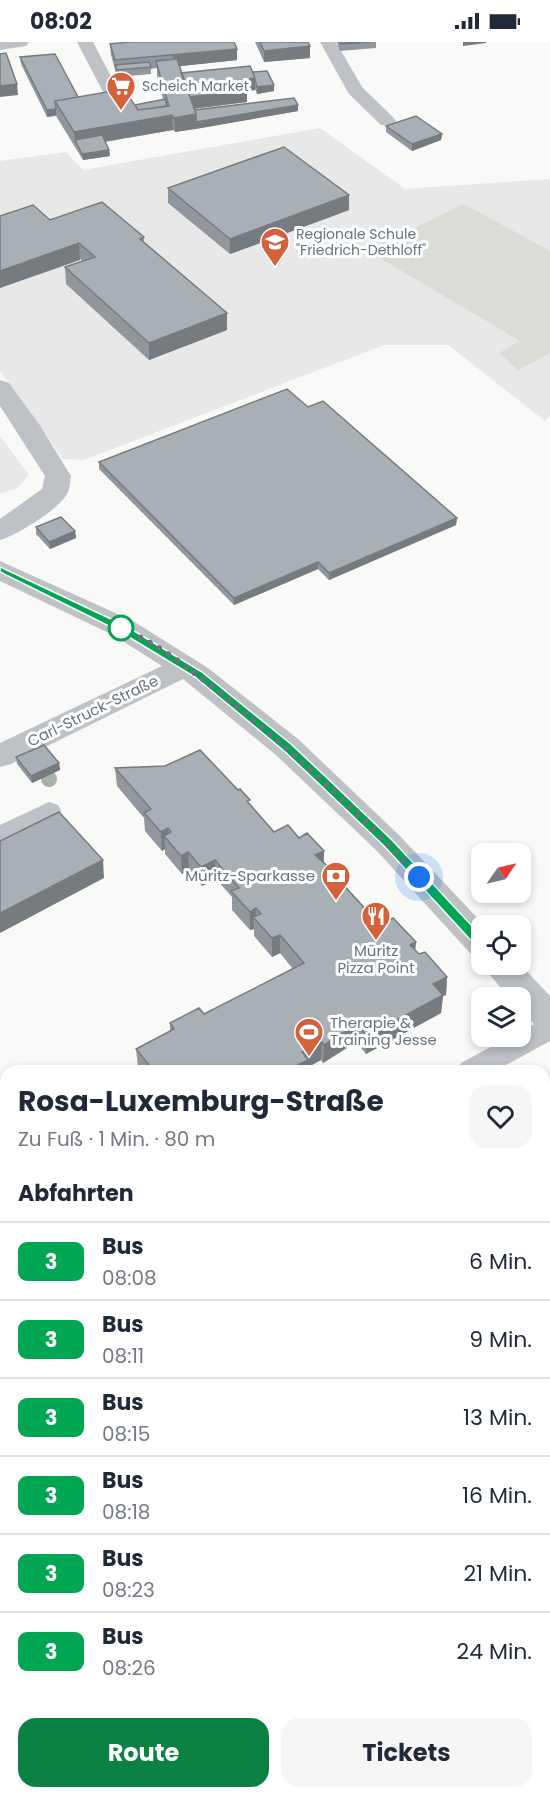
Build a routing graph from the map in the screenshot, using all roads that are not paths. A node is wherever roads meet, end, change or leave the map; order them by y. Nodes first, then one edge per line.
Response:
1 (19, 42) edge
2 (85, 42) edge
3 (328, 42) edge
4 (0, 44) edge
5 (116, 101) edge
6 (387, 121) dead end
7 (0, 388) edge
8 (0, 531) edge
9 (0, 570) edge
10 (186, 666) junction
11 (0, 756) edge
12 (49, 811) dead end
13 (0, 836) edge
14 (471, 932) edge
15 (510, 975) edge
16 (550, 1018) edge
17 (550, 1028) edge
18 (482, 1065) edge

1 - 4 street
2 - 5 lane
3 - 6 lane
7 - 8 street
9 - 10 street
10 - 11 street, Carl-Struck-Straße
10 - 14 street
12 - 13 lane
15 - 16 street
17 - 18 lane

